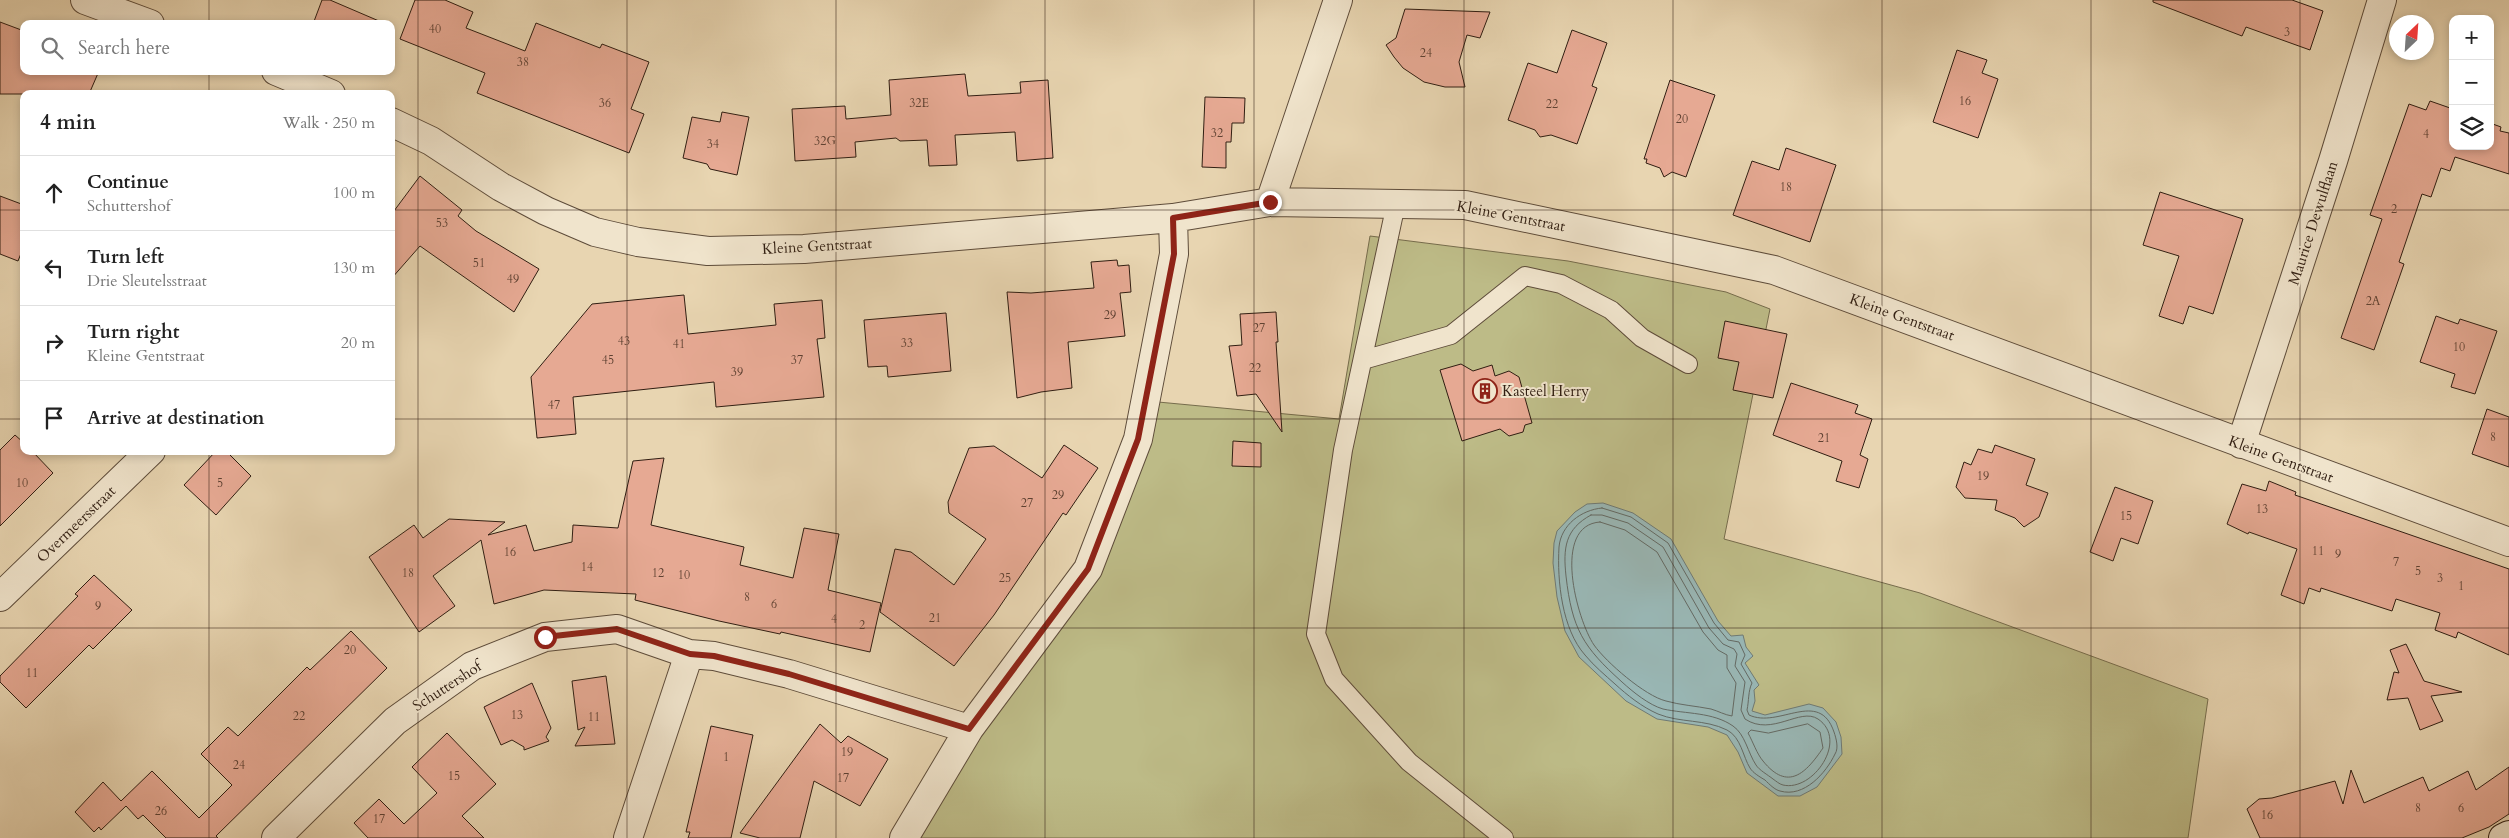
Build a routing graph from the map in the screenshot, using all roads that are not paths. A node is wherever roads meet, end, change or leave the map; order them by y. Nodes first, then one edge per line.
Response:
1 (85, 0) edge
2 (1338, 0) edge
3 (2382, 0) edge
4 (139, 20) edge
5 (286, 75) edge
6 (322, 90) edge
7 (395, 124) edge
8 (1270, 202) junction
9 (1396, 204) junction
10 (1173, 218) junction
11 (1363, 360) junction
12 (1688, 364) dead end
13 (2241, 444) junction
14 (147, 455) edge
15 (2509, 542) edge
16 (0, 597) edge
17 (690, 654) junction
18 (969, 729) junction
19 (2509, 835) edge
20 (276, 838) edge
21 (628, 838) edge
22 (904, 838) edge
23 (1504, 838) edge
24 (2503, 838) edge

1 - 4 street
2 - 8 street
3 - 13 street, Maurice Dewulflaan
5 - 6 street
7 - 10 street, Kleine Gentstraat
8 - 9 street, Kleine Gentstraat
8 - 10 street, Kleine Gentstraat
9 - 11 lane
9 - 13 street, Kleine Gentstraat
10 - 18 street
11 - 12 lane
11 - 23 lane
13 - 15 street, Kleine Gentstraat
14 - 16 street, Overmeersstraat
17 - 18 street, Schuttershof
17 - 20 street, Schuttershof
17 - 21 street
18 - 22 street
19 - 24 street

